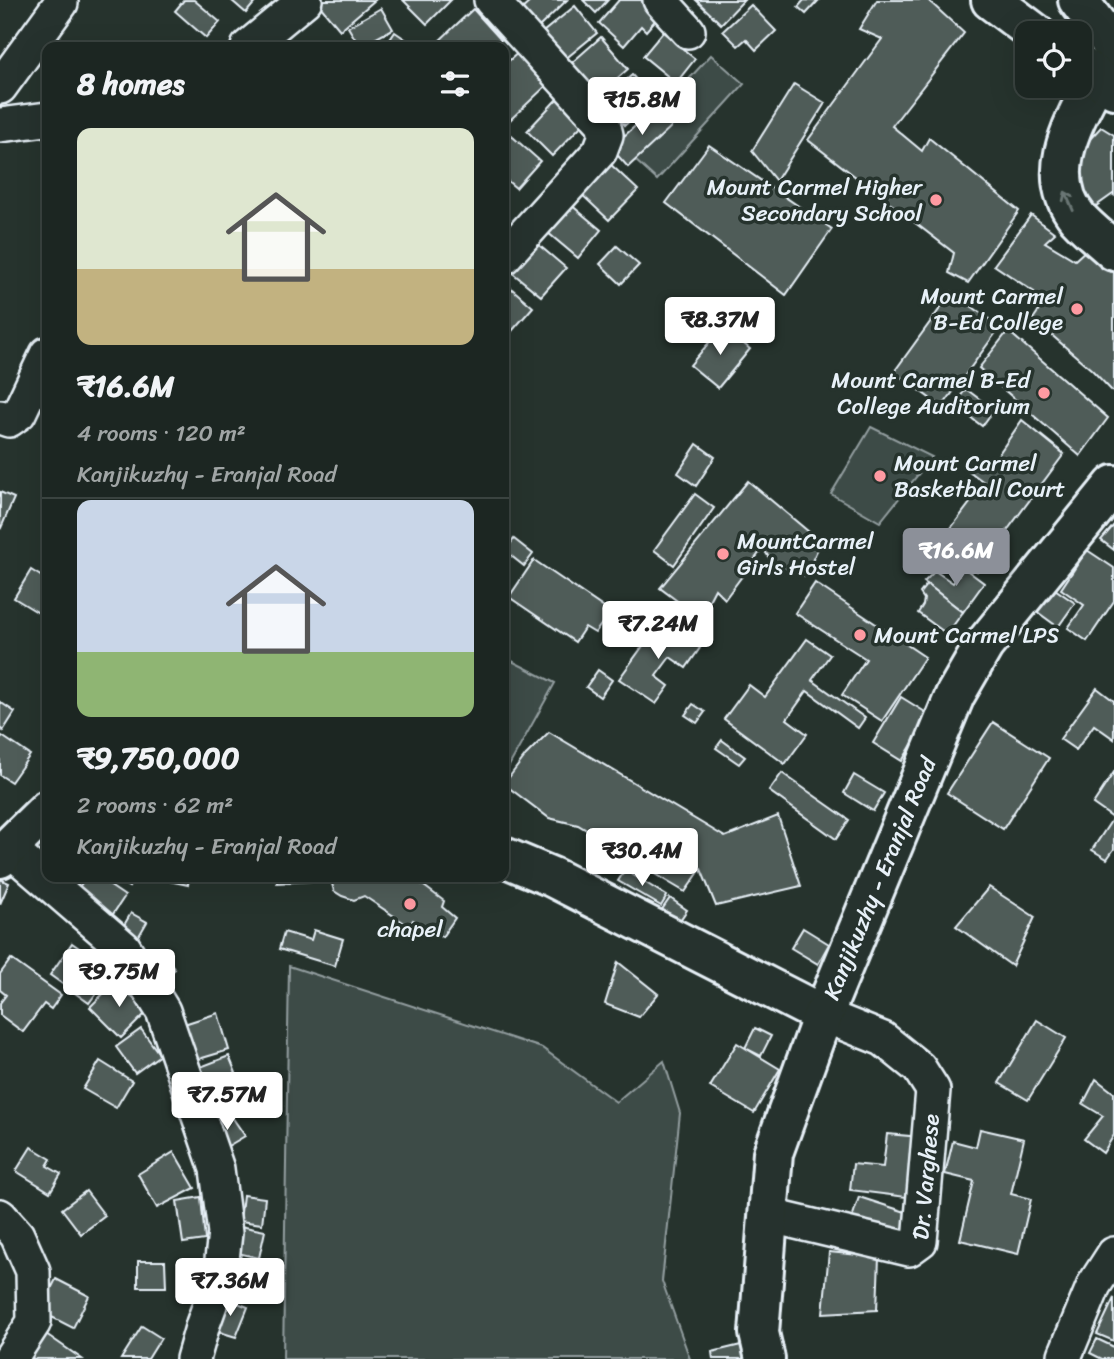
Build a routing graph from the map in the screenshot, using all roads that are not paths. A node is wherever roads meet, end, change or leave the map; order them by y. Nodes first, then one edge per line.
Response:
1 (305, 0) edge
2 (491, 0) edge
3 (660, 0) edge
4 (1078, 0) edge
5 (1002, 3) edge
6 (61, 4) dead end
7 (1022, 21) edge
8 (688, 31) dead end
9 (254, 42) edge
10 (514, 44) edge
11 (1101, 69) edge
12 (0, 87) edge
13 (42, 120) edge
14 (0, 125) edge
15 (509, 251) edge
16 (1114, 251) edge
17 (42, 365) edge
18 (0, 417) edge
19 (1114, 485) edge
20 (42, 815) edge
21 (3, 851) edge
22 (509, 859) edge
23 (823, 1015) junction
24 (767, 1215) junction
25 (0, 1216) edge
26 (1114, 1254) edge
27 (1065, 1354) dead end
28 (10, 1359) edge
29 (192, 1359) edge
30 (765, 1359) edge

1 - 9 street
2 - 10 street
3 - 8 street
4 - 11 main road
5 - 7 main road
6 - 12 street
10 - 15 street
16 -> 11 main road
13 - 14 street
17 - 18 street
19 - 23 main road, Kanjikuzhy - Eranjal Road
20 - 21 main road
21 - 29 street
22 - 23 main road, Kanjikuzhy - Eranjal Road
23 - 24 main road
23 - 24 street, Dr. Varghese
24 - 30 main road
25 - 28 street
26 - 27 street

